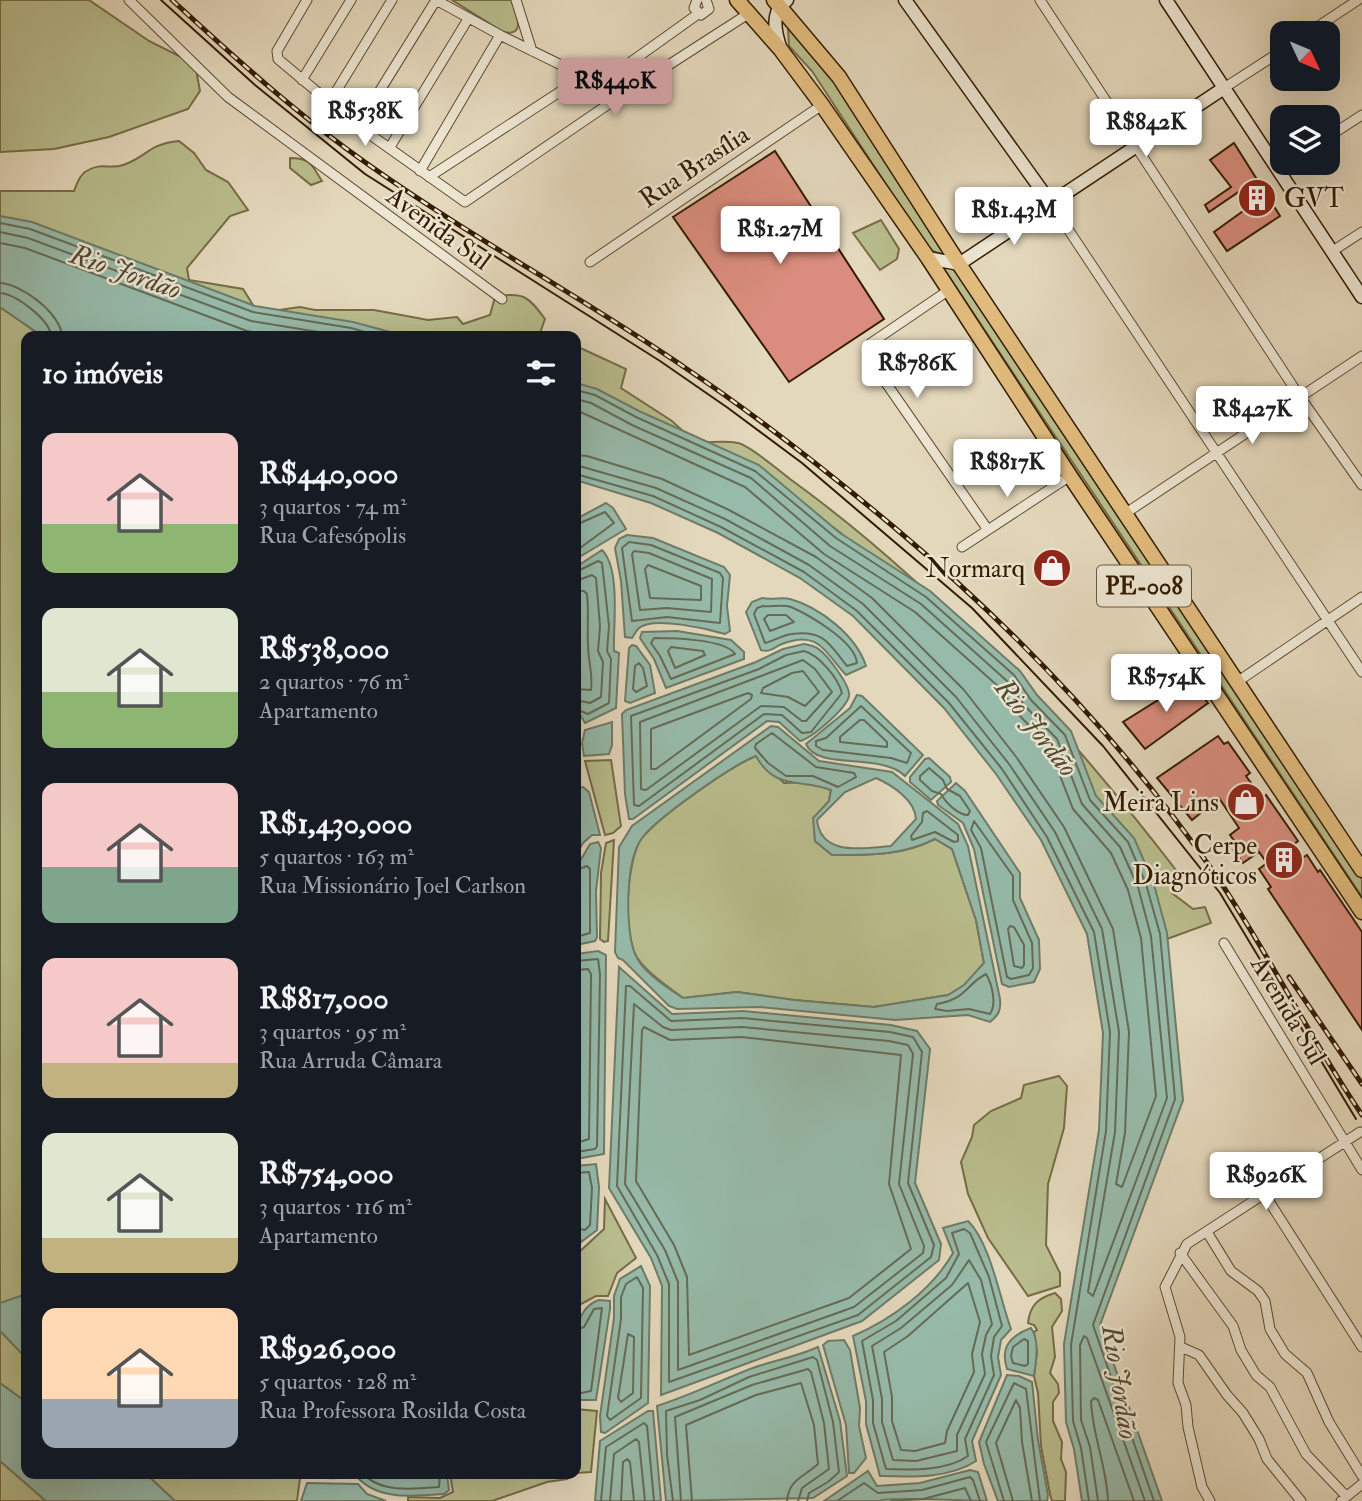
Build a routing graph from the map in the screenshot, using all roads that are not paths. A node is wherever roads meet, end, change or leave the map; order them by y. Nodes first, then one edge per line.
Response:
1 (129, 0) edge
2 (307, 0) edge
3 (351, 0) edge
4 (392, 0) edge
5 (436, 0) edge
6 (516, 0) edge
7 (697, 0) edge
8 (706, 0) edge
9 (737, 0) edge
10 (905, 0) edge
11 (1040, 0) edge
12 (1358, 0) edge
13 (1170, 1) edge
14 (780, 2) edge
15 (698, 14) junction
16 (748, 14) junction
17 (468, 19) junction
18 (1326, 21) edge
19 (500, 36) junction
20 (781, 50) junction
21 (532, 51) junction
22 (1270, 58) edge
23 (584, 76) junction
24 (302, 80) junction
25 (600, 84) junction
26 (1224, 88) junction
27 (622, 95) junction
28 (329, 103) junction
29 (822, 105) junction
30 (1362, 115) edge
31 (358, 126) junction
32 (1340, 129) edge
33 (1136, 146) junction
34 (390, 147) junction
35 (1270, 149) edge
36 (420, 171) junction
37 (1288, 175) edge
38 (429, 177) junction
39 (1050, 202) junction
40 (1362, 232) edge
41 (1331, 252) junction
42 (928, 258) junction
43 (590, 262) dead end
44 (959, 264) junction
45 (949, 290) junction
46 (1362, 297) edge
47 (502, 299) dead end
48 (1362, 356) edge
49 (1300, 397) junction
50 (1216, 452) junction
51 (1070, 476) junction
52 (1362, 485) edge
53 (1126, 513) junction
54 (988, 530) junction
55 (962, 547) dead end
56 (1362, 597) edge
57 (1326, 621) junction
58 (1362, 672) edge
59 (1237, 682) junction
60 (1362, 870) edge
61 (1362, 912) edge
62 (1224, 943) dead end
63 (1360, 1132) dead end
64 (1344, 1142) junction
65 (1362, 1170) edge
66 (1265, 1195) junction
67 (1207, 1232) junction
68 (1180, 1253) junction
69 (1362, 1347) edge
70 (1181, 1348) junction
71 (1199, 1355) junction
72 (1180, 1365) junction
73 (1362, 1476) edge
74 (1362, 1484) edge
75 (1342, 1500) edge
76 (1210, 1501) edge
77 (1301, 1501) edge

1 - 47 street, Avenida Sul
2 - 24 street
3 - 24 street
4 - 28 street
5 - 17 street
5 - 31 street
6 - 21 street
7 - 15 street
8 - 15 street
9 - 16 highway, PE-008
10 - 39 main road
11 - 33 street
12 - 18 street
13 - 26 main road
14 - 20 main road
14 - 44 highway, PE-008
15 - 25 street
16 - 20 highway, PE-008
16 - 27 street
17 - 19 street
17 - 34 street
19 - 21 street
19 - 36 street
20 - 29 highway, PE-008
21 - 23 street
22 - 26 street
23 - 25 street
23 - 38 street
24 - 28 street
25 - 27 street
26 - 33 main road
26 - 35 main road
27 - 38 street
28 - 31 street
29 - 42 highway, PE-008
29 - 43 street, Rua Brasília
30 - 32 street
31 - 34 street
33 - 39 main road
33 - 49 street
34 - 36 street
36 - 38 street
37 - 41 main road
39 - 44 main road
39 - 50 street
40 - 41 street
41 - 46 main road
42 - 44 main road
42 - 45 highway, PE-008
44 - 53 highway, PE-008
45 - 51 highway, PE-008
45 - 54 street
48 - 49 street
49 - 50 street
49 - 52 street
50 - 53 street
50 - 57 street
51 - 54 street
51 - 61 highway, PE-008
53 - 59 highway, PE-008
54 - 55 street
56 - 57 street
57 - 58 street
57 - 59 street
59 - 60 highway, PE-008
62 - 64 street, Avenida Sul
63 - 64 street
64 - 65 street, Avenida Sul
64 - 66 street
66 - 67 street
66 - 69 street
67 - 68 street
67 - 73 street
68 - 70 street
68 - 75 street
70 - 71 street
70 - 72 street
71 - 72 street
71 - 77 street
72 - 76 street
74 - 75 street

